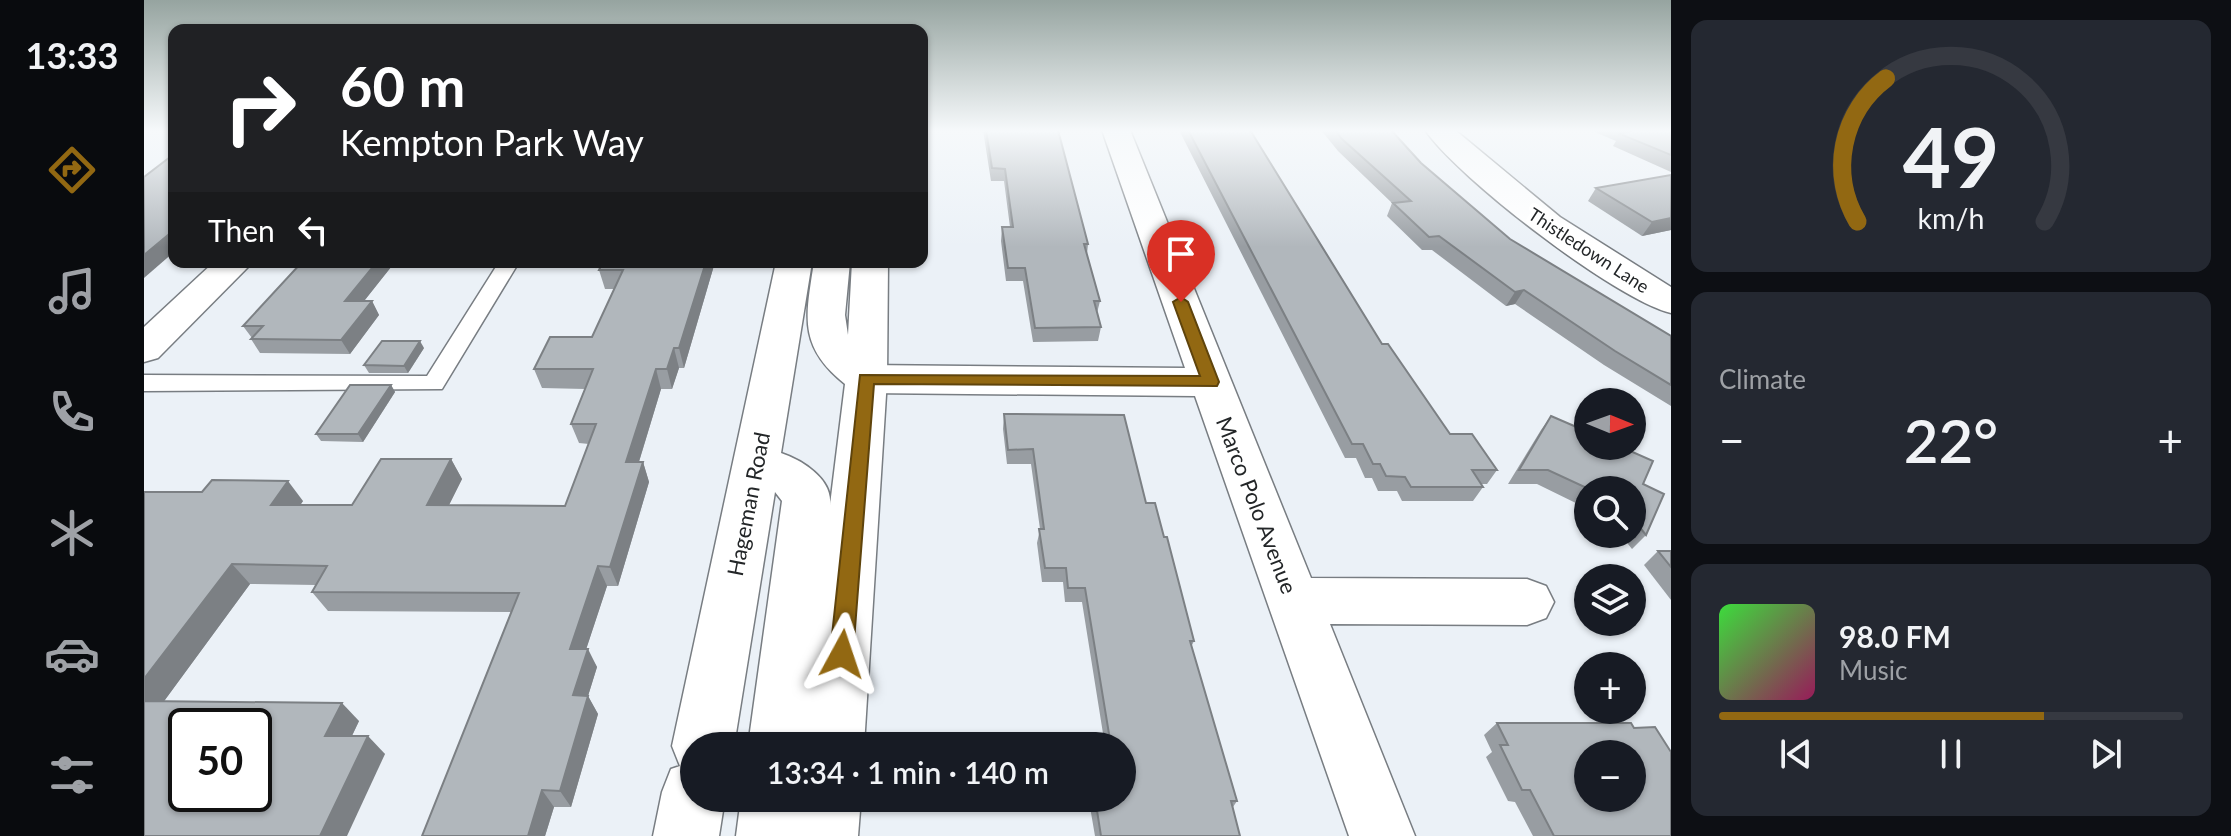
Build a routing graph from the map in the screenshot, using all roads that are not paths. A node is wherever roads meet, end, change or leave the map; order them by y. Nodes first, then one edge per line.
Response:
1 (1131, 169) edge
2 (1479, 169) edge
3 (229, 268) edge
4 (505, 268) edge
5 (793, 268) edge
6 (831, 268) edge
7 (870, 268) edge
8 (1671, 302) edge
9 (144, 349) edge
10 (866, 379) junction
11 (1211, 382) junction
12 (144, 383) edge
13 (756, 462) junction
14 (1293, 601) junction
15 (1527, 602) dead end
16 (706, 732) edge
17 (781, 732) edge
18 (834, 732) edge
19 (690, 812) edge
20 (772, 812) edge
21 (828, 812) edge
22 (686, 836) edge
23 (769, 836) edge
24 (825, 836) edge
25 (1382, 836) edge

1 - 11 street, Marco Polo Avenue
2 - 8 street, Thistledown Lane
3 - 9 street
4 - 12 lane
5 - 13 street, Hageman Road
6 - 10 street
7 - 10 street
10 - 11 street
10 - 18 street
11 - 14 street, Marco Polo Avenue
13 - 16 street, Hageman Road
13 - 17 street
14 - 15 street
14 - 25 street, Marco Polo Avenue
19 - 22 street
20 - 23 street
21 - 24 street

